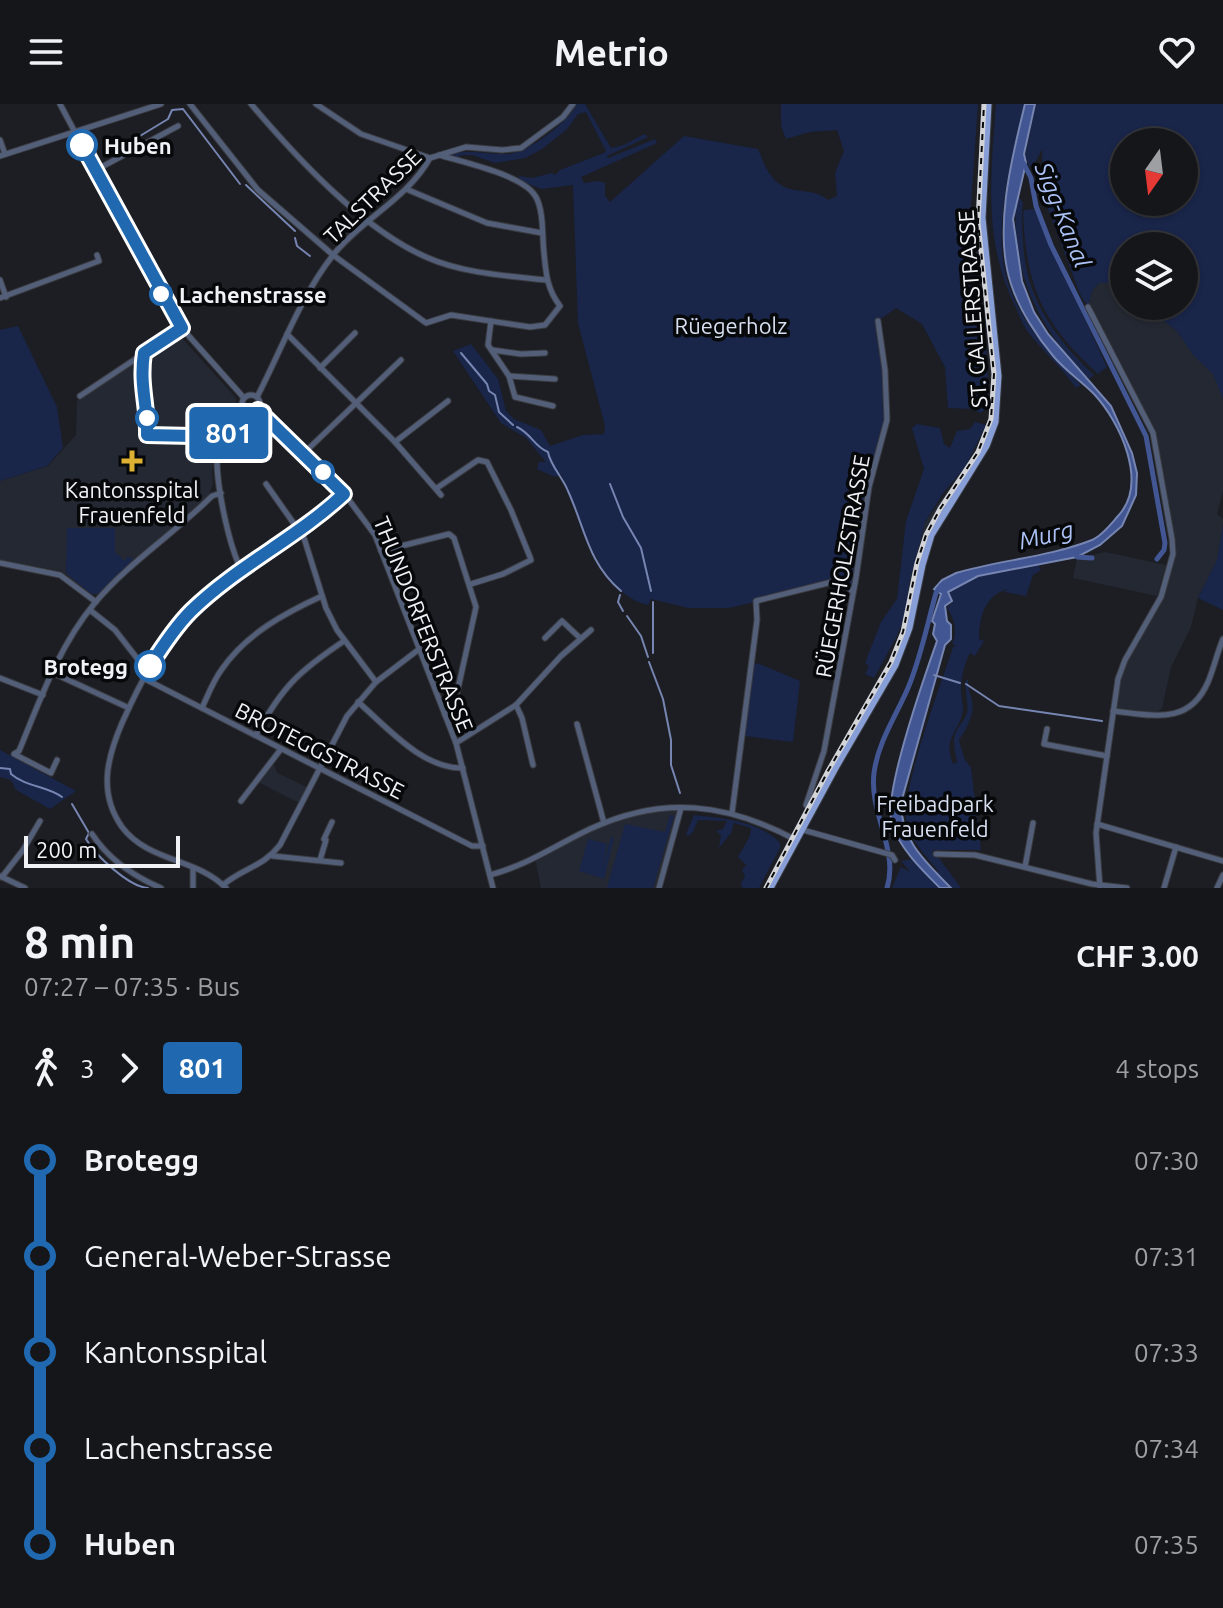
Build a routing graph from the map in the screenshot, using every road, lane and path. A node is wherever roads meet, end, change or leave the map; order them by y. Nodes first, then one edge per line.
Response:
1 (60, 104) edge
2 (161, 104) edge
3 (190, 104) edge
4 (251, 104) edge
5 (316, 104) edge
6 (573, 104) edge
7 (988, 104) edge
8 (178, 126) dead end
9 (75, 131) junction
10 (0, 140) edge
11 (2, 155) edge
12 (439, 155) junction
13 (430, 158) junction
14 (96, 170) junction
15 (406, 189) junction
16 (370, 221) junction
17 (542, 233) junction
18 (97, 255) dead end
19 (333, 255) junction
20 (0, 280) edge
21 (546, 280) junction
22 (3, 298) edge
23 (1088, 307) dead end
24 (491, 321) junction
25 (878, 321) dead end
26 (182, 328) junction
27 (355, 333) dead end
28 (287, 334) junction
29 (491, 350) junction
30 (545, 353) dead end
31 (401, 360) dead end
32 (320, 368) junction
33 (509, 376) junction
34 (555, 379) dead end
35 (80, 396) dead end
36 (257, 397) junction
37 (244, 398) junction
38 (448, 401) dead end
39 (356, 404) junction
40 (553, 406) dead end
41 (258, 410) junction
42 (246, 412) junction
43 (395, 442) junction
44 (304, 453) junction
45 (266, 484) dead end
46 (437, 488) junction
47 (221, 493) junction
48 (344, 494) junction
49 (441, 495) dead end
50 (299, 531) junction
51 (381, 551) junction
52 (0, 563) edge
53 (242, 570) junction
54 (471, 584) junction
55 (853, 593) junction
56 (322, 596) junction
57 (96, 602) junction
58 (90, 610) junction
59 (591, 630) dead end
60 (545, 638) dead end
61 (580, 638) junction
62 (1223, 639) edge
63 (344, 641) junction
64 (418, 650) junction
65 (53, 673) junction
66 (145, 675) junction
67 (0, 678) edge
68 (376, 682) junction
69 (43, 695) junction
70 (358, 702) junction
71 (516, 705) junction
72 (129, 708) junction
73 (202, 708) junction
74 (1113, 711) junction
75 (445, 715) junction
76 (577, 724) dead end
77 (1047, 729) dead end
78 (256, 735) junction
79 (456, 743) junction
80 (281, 749) junction
81 (1107, 756) junction
82 (57, 760) dead end
83 (533, 765) dead end
84 (319, 768) junction
85 (463, 768) junction
86 (241, 801) dead end
87 (681, 808) junction
88 (812, 811) junction
89 (732, 813) junction
90 (40, 821) dead end
91 (332, 822) dead end
92 (604, 823) junction
93 (1033, 823) dead end
94 (1097, 823) junction
95 (803, 830) junction
96 (92, 834) dead end
97 (797, 841) junction
98 (483, 846) junction
99 (1176, 847) junction
100 (936, 854) dead end
101 (272, 855) junction
102 (891, 856) dead end
103 (320, 860) junction
104 (1223, 861) edge
105 (341, 863) dead end
106 (1025, 867) junction
107 (193, 868) junction
108 (490, 875) junction
109 (1223, 875) edge
110 (1, 876) edge
111 (224, 886) edge
112 (1100, 886) edge
113 (25, 888) edge
114 (161, 888) edge
115 (193, 888) edge
116 (493, 888) edge
117 (659, 888) edge
118 (770, 888) edge
119 (1127, 888) edge
120 (1164, 888) edge
121 (1217, 888) edge

1 - 9 street
2 - 9 street
3 - 19 street
4 - 16 street
5 - 13 street
6 - 12 street, TALSTRASSE
7 - 88 main road, ST. GALLERSTRASSE
8 - 14 street
9 - 11 street
9 - 14 street
10 - 11 street
12 - 13 street, TALSTRASSE
12 - 17 street
13 - 15 street, TALSTRASSE
14 - 26 street
15 - 16 street, TALSTRASSE
15 - 17 street
16 - 19 street, TALSTRASSE
16 - 21 street
17 - 21 street
18 - 22 street
19 - 24 street
19 - 28 street, TALSTRASSE
20 - 22 street
21 - 24 street
23 - 74 street
24 - 29 street
25 - 55 street, RÜEGERHOLZSTRASSE
26 - 35 street
26 - 37 street
27 - 32 street
28 - 32 street
28 - 36 street, TALSTRASSE
29 - 30 street
29 - 33 street
31 - 39 street
32 - 39 street
33 - 34 street
33 - 40 street
36 - 37 street
36 - 41 street
37 - 42 street
38 - 43 street
39 - 43 street
39 - 44 street
41 - 42 street
41 - 44 street, THUNDORFERSTRASSE
42 - 47 street
43 - 46 street
44 - 48 street, THUNDORFERSTRASSE
45 - 50 street
46 - 49 street
46 - 54 street
47 - 53 street
47 - 57 street
48 - 50 street
48 - 51 street, THUNDORFERSTRASSE
50 - 53 street
50 - 56 street
51 - 54 street
51 - 64 street, THUNDORFERSTRASSE
52 - 57 street
53 - 66 street
54 - 75 street
55 - 88 street, RÜEGERHOLZSTRASSE
55 - 89 street
56 - 63 street
56 - 73 street
57 - 58 street
58 - 65 street
58 - 66 street, BROTEGGSTRASSE
59 - 61 street
60 - 61 street
61 - 71 street
62 - 74 street
63 - 68 street
63 - 78 street
64 - 68 street
64 - 75 street, THUNDORFERSTRASSE
65 - 69 street
65 - 72 street
66 - 72 street
66 - 73 street, BROTEGGSTRASSE
67 - 69 street
68 - 70 street
69 - 82 street
70 - 84 street
70 - 85 street
71 - 79 street
71 - 83 street
72 - 107 street
73 - 78 street, BROTEGGSTRASSE
74 - 81 street
75 - 79 street, THUNDORFERSTRASSE
76 - 92 street
77 - 81 street
78 - 80 street, BROTEGGSTRASSE
79 - 85 street, THUNDORFERSTRASSE
80 - 84 street, BROTEGGSTRASSE
80 - 86 street
81 - 94 street
84 - 98 street, BROTEGGSTRASSE
84 - 101 street
85 - 98 street, THUNDORFERSTRASSE
87 - 89 street
87 - 92 street
87 - 117 street
88 - 95 main road, ST. GALLERSTRASSE
89 - 97 street
90 - 110 street
91 - 103 street
92 - 108 street
93 - 106 street
94 - 99 street
94 - 112 street
95 - 97 main road, ST. GALLERSTRASSE
95 - 102 street
96 - 114 street
97 - 118 main road, ST. GALLERSTRASSE
98 - 108 street, THUNDORFERSTRASSE
99 - 104 street
99 - 120 street
100 - 106 street
101 - 103 street
101 - 111 street
103 - 105 street
106 - 112 street
107 - 111 street
107 - 115 street
108 - 116 street, THUNDORFERSTRASSE
109 - 121 street
110 - 113 street
112 - 119 street

